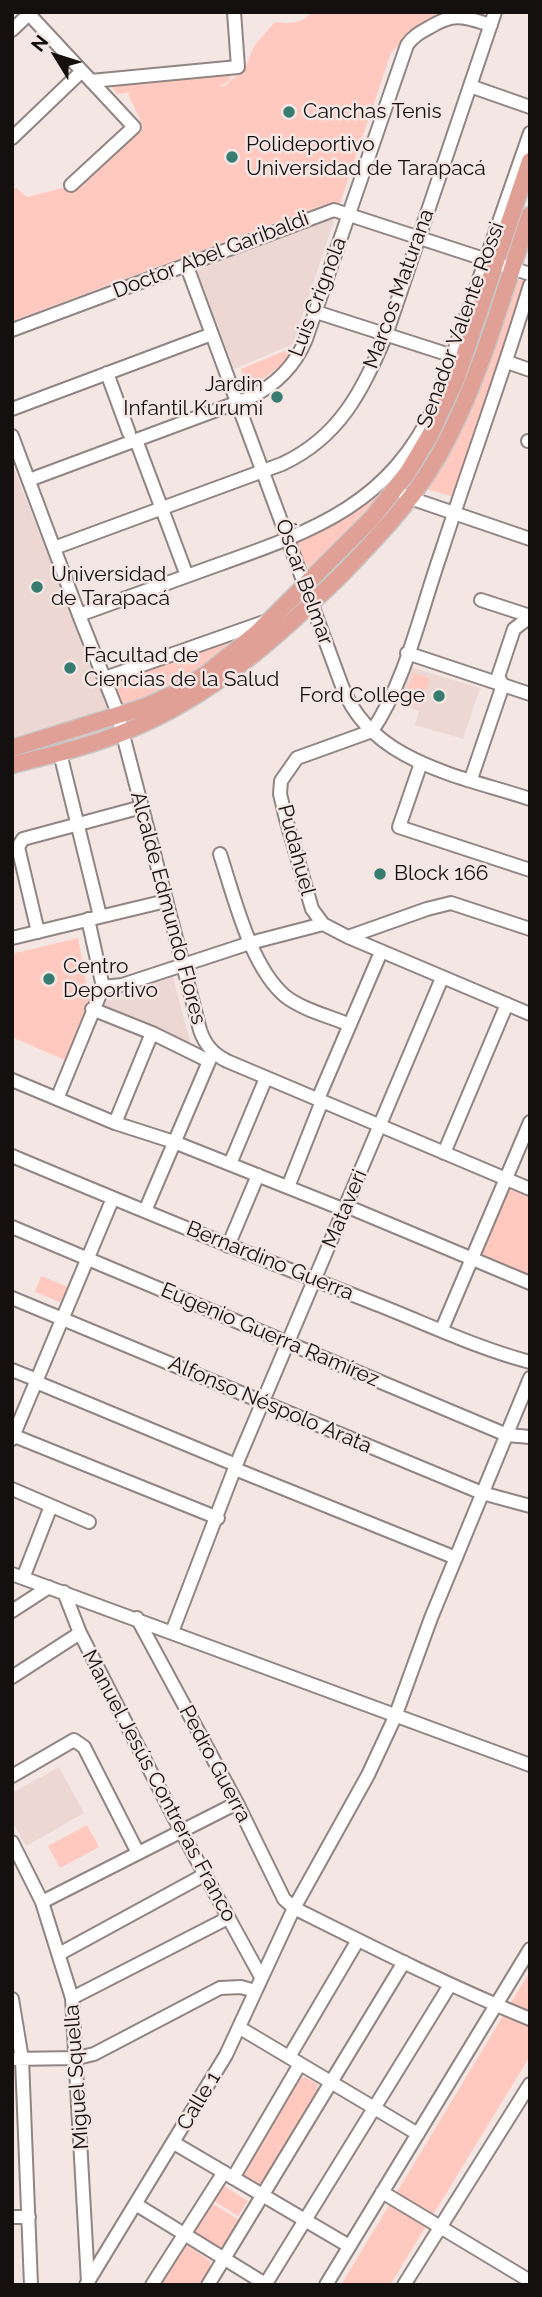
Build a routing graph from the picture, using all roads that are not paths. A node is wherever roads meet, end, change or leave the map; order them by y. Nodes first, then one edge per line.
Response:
1 (234, 12) edge
2 (495, 12) edge
3 (28, 13) edge
4 (491, 25) junction
5 (12, 30) edge
6 (87, 76) junction
7 (470, 86) junction
8 (530, 107) edge
9 (530, 133) edge
10 (12, 138) edge
11 (530, 161) edge
12 (71, 185) dead end
13 (350, 214) junction
14 (530, 215) edge
15 (418, 237) junction
16 (491, 261) junction
17 (186, 264) junction
18 (512, 268) junction
19 (530, 274) edge
20 (530, 285) edge
21 (316, 312) junction
22 (12, 330) edge
23 (212, 334) junction
24 (386, 334) junction
25 (453, 356) junction
26 (507, 362) junction
27 (530, 370) edge
28 (107, 373) junction
29 (237, 403) junction
30 (12, 409) edge
31 (12, 436) edge
32 (132, 437) junction
33 (263, 471) junction
34 (29, 480) junction
35 (396, 488) junction
36 (410, 498) junction
37 (161, 507) junction
38 (454, 513) junction
39 (530, 539) edge
40 (288, 540) junction
41 (54, 548) junction
42 (187, 576) junction
43 (305, 586) junction
44 (481, 600) dead end
45 (312, 603) junction
46 (79, 615) junction
47 (530, 617) edge
48 (270, 620) junction
49 (407, 653) junction
50 (105, 678) junction
51 (503, 685) junction
52 (530, 694) edge
53 (120, 725) junction
54 (372, 731) junction
55 (19, 746) edge
56 (60, 753) junction
57 (31, 760) junction
58 (421, 763) junction
59 (12, 765) edge
60 (471, 779) junction
61 (530, 799) edge
62 (142, 807) junction
63 (79, 825) junction
64 (220, 854) dead end
65 (18, 870) edge
66 (530, 870) edge
67 (166, 901) junction
68 (94, 917) junction
69 (323, 924) junction
70 (530, 929) edge
71 (38, 932) junction
72 (348, 937) junction
73 (12, 938) edge
74 (250, 943) junction
75 (381, 952) junction
76 (183, 965) junction
77 (442, 978) junction
78 (103, 987) junction
79 (507, 1004) junction
80 (93, 1009) junction
81 (530, 1014) edge
82 (349, 1025) junction
83 (152, 1033) junction
84 (211, 1056) junction
85 (266, 1078) junction
86 (13, 1081) edge
87 (57, 1099) junction
88 (320, 1100) junction
89 (530, 1122) edge
90 (115, 1123) junction
91 (380, 1126) junction
92 (174, 1142) junction
93 (444, 1153) junction
94 (12, 1156) edge
95 (230, 1164) junction
96 (258, 1175) junction
97 (504, 1178) junction
98 (288, 1187) junction
99 (530, 1189) edge
100 (113, 1198) junction
101 (346, 1208) junction
102 (145, 1211) junction
103 (12, 1227) edge
104 (228, 1246) junction
105 (88, 1259) junction
106 (472, 1260) junction
107 (315, 1280) junction
108 (530, 1283) edge
109 (12, 1298) edge
110 (63, 1319) junction
111 (442, 1329) junction
112 (288, 1343) junction
113 (530, 1362) edge
114 (12, 1370) edge
115 (530, 1378) edge
116 (37, 1381) junction
117 (263, 1402) junction
118 (507, 1435) junction
119 (13, 1437) edge
120 (530, 1437) edge
121 (236, 1467) junction
122 (12, 1489) edge
123 (482, 1493) junction
124 (51, 1506) junction
125 (530, 1506) edge
126 (218, 1518) junction
127 (89, 1522) dead end
128 (456, 1558) junction
129 (18, 1576) edge
130 (49, 1587) junction
131 (64, 1592) junction
132 (12, 1611) edge
133 (137, 1618) junction
134 (172, 1632) junction
135 (80, 1633) junction
136 (12, 1676) edge
137 (395, 1717) junction
138 (530, 1765) edge
139 (12, 1776) edge
140 (237, 1802) junction
141 (181, 1831) junction
142 (12, 1842) edge
143 (138, 1853) junction
144 (205, 1875) junction
145 (42, 1902) junction
146 (294, 1908) junction
147 (228, 1918) junction
148 (358, 1940) junction
149 (530, 1949) edge
150 (59, 1954) junction
151 (404, 1962) junction
152 (261, 1977) junction
153 (450, 1985) junction
154 (255, 1991) junction
155 (72, 1998) junction
156 (12, 2000) edge
157 (496, 2005) junction
158 (530, 2019) edge
159 (240, 2028) junction
160 (77, 2058) junction
161 (17, 2059) edge
162 (295, 2060) junction
163 (330, 2081) junction
164 (530, 2084) edge
165 (374, 2108) junction
166 (418, 2134) junction
167 (174, 2143) junction
168 (228, 2175) junction
169 (382, 2192) junction
170 (262, 2195) junction
171 (137, 2205) junction
172 (12, 2217) edge
173 (29, 2217) junction
174 (305, 2220) junction
175 (440, 2227) junction
176 (184, 2234) junction
177 (349, 2246) junction
178 (224, 2258) junction
179 (530, 2281) edge
180 (87, 2283) edge
181 (32, 2285) edge
182 (152, 2285) edge
183 (208, 2285) edge
184 (266, 2285) edge
185 (326, 2285) edge
186 (404, 2285) edge

1 - 6 street
2 - 4 street, Marcos Maturana
3 - 5 street
3 - 6 street
4 - 7 street, Marcos Maturana
4 - 13 street, Luis Crignola
6 - 10 street
6 - 12 street
7 - 8 street
7 - 15 street, Marcos Maturana
9 - 16 street, Senador Valente Rossi
11 - 16 main road
13 - 15 street, Doctor Abel Garibaldi
13 - 17 street, Doctor Abel Garibaldi
13 - 21 street, Luis Crignola
14 - 18 main road
15 - 16 street, Doctor Abel Garibaldi
15 - 24 street, Marcos Maturana
16 - 18 street, Doctor Abel Garibaldi
16 - 25 street, Senador Valente Rossi
16 - 35 main road
17 - 22 street, Doctor Abel Garibaldi
17 - 23 street, Óscar Belmar
18 - 19 street, Doctor Abel Garibaldi
18 - 36 main road
20 - 26 street
21 - 24 street
21 - 29 street, Luis Crignola
23 - 28 street
23 - 29 street, Óscar Belmar
24 - 25 street
24 - 33 street, Marcos Maturana
25 - 40 street, Senador Valente Rossi
26 - 27 street
26 - 38 street
28 - 30 street
28 - 32 street
29 - 32 street, Luis Crignola
29 - 33 street, Óscar Belmar
31 - 34 street, Alcalde Edmundo Flores
32 - 34 street, Luis Crignola
32 - 37 street
33 - 37 street, Marcos Maturana
33 - 40 street, Óscar Belmar
34 - 41 street, Alcalde Edmundo Flores
35 - 36 street
35 - 43 main road
36 - 38 street
36 - 45 main road
37 - 41 street, Marcos Maturana
37 - 42 street
38 - 39 street
38 - 49 street
40 - 42 street, Senador Valente Rossi
40 - 43 street, Óscar Belmar
41 - 46 street, Alcalde Edmundo Flores
42 - 46 street, Senador Valente Rossi
43 - 45 street, Óscar Belmar
43 - 48 main road
44 - 47 street
45 - 53 main road
45 - 54 street, Óscar Belmar
46 - 50 street, Alcalde Edmundo Flores
47 - 51 street
48 - 50 street
48 - 53 main road
49 - 51 street
49 - 54 street
50 - 53 street, Alcalde Edmundo Flores
51 - 52 street
51 - 60 street
53 - 55 main road
53 - 56 main road
53 - 62 street, Alcalde Edmundo Flores
54 - 58 street, Óscar Belmar
54 - 69 street, Pudahuel
55 - 57 main road
56 - 57 main road
56 - 63 street
57 - 59 main road
58 - 60 street, Óscar Belmar
58 - 66 street
60 - 61 street, Óscar Belmar
62 - 63 street
62 - 67 street, Alcalde Edmundo Flores
63 - 65 street
63 - 68 street
64 - 74 street
65 - 71 street
67 - 68 street
67 - 76 street, Alcalde Edmundo Flores
68 - 71 street
68 - 78 street
69 - 72 street
69 - 74 street
70 - 72 street
71 - 73 street
72 - 75 street
74 - 76 street
74 - 82 street
75 - 77 street
75 - 82 street
76 - 78 street
76 - 84 street, Alcalde Edmundo Flores
77 - 79 street
77 - 91 street, Mataveri
78 - 80 street
79 - 81 street
79 - 93 street
80 - 83 street
80 - 87 street
82 - 88 street
83 - 84 street
83 - 90 street
84 - 85 street, Alcalde Edmundo Flores
84 - 92 street
85 - 88 street, Alcalde Edmundo Flores
85 - 95 street
86 - 87 street
87 - 90 street
88 - 91 street, Alcalde Edmundo Flores
88 - 98 street
89 - 97 street
90 - 92 street
91 - 93 street, Alcalde Edmundo Flores
91 - 101 street, Mataveri
92 - 95 street
92 - 102 street
93 - 97 street, Alcalde Edmundo Flores
94 - 100 street, Bernardino Guerra
95 - 96 street
96 - 98 street
96 - 104 street
97 - 99 street, Alcalde Edmundo Flores
97 - 106 street
98 - 101 street
100 - 102 street, Bernardino Guerra
100 - 105 street
101 - 106 street
101 - 107 street, Mataveri
102 - 104 street, Bernardino Guerra
103 - 105 street, Eugenio Guerra Ramírez
104 - 107 street, Bernardino Guerra
105 - 110 street
105 - 112 street, Eugenio Guerra Ramírez
106 - 108 street
106 - 111 street
107 - 111 street, Bernardino Guerra
107 - 112 street, Mataveri
109 - 110 street, Alfonso Néspolo Arata
110 - 116 street
110 - 117 street, Alfonso Néspolo Arata
111 - 113 street, Bernardino Guerra
112 - 117 street, Mataveri
112 - 118 street, Eugenio Guerra Ramírez
114 - 116 street
115 - 118 street, Calle 1
116 - 119 street
116 - 121 street
117 - 121 street, Mataveri
117 - 123 street, Alfonso Néspolo Arata
118 - 120 street, Eugenio Guerra Ramírez
118 - 123 street, Calle 1
119 - 126 street
121 - 126 street, Mataveri
121 - 128 street
122 - 124 street
123 - 125 street, Alfonso Néspolo Arata
123 - 128 street, Calle 1
124 - 127 street
124 - 129 street
126 - 134 street, Mataveri
128 - 137 street, Calle 1
129 - 130 street
130 - 131 street
130 - 132 street
131 - 133 street
131 - 135 street, Manuel Jesús Contreras Franco
133 - 134 street
133 - 140 street, Pedro Guerra
134 - 137 street
135 - 136 street
135 - 141 street, Manuel Jesús Contreras Franco
137 - 138 street
137 - 146 street, Calle 1
139 - 143 street
140 - 141 street
140 - 146 street, Pedro Guerra
141 - 143 street
141 - 144 street, Manuel Jesús Contreras Franco
142 - 145 street, Miguel Squella
143 - 145 street
144 - 147 street, Manuel Jesús Contreras Franco
144 - 150 street
145 - 150 street, Miguel Squella
146 - 148 street
146 - 152 street, Calle 1
147 - 152 street, Manuel Jesús Contreras Franco
147 - 155 street
148 - 151 street
148 - 162 street
149 - 157 street
150 - 155 street, Miguel Squella
151 - 153 street
151 - 163 street
152 - 154 street, Calle 1
153 - 157 street
153 - 165 street
154 - 159 street, Calle 1
154 - 160 street
155 - 160 street, Miguel Squella
156 - 161 street
157 - 158 street
157 - 166 street
159 - 162 street
159 - 167 street, Calle 1
160 - 161 street
160 - 180 street, Miguel Squella
161 - 173 street
162 - 163 street
162 - 168 street
163 - 165 street
163 - 170 street
164 - 175 street
165 - 166 street
165 - 174 street
166 - 169 street
167 - 168 street
167 - 171 street, Calle 1
168 - 170 street
168 - 176 street
169 - 175 street
169 - 177 street
170 - 174 street
170 - 178 street
171 - 176 street
171 - 180 street, Calle 1
172 - 173 street
173 - 181 street
174 - 177 street
174 - 184 street
175 - 179 street
175 - 186 street
176 - 178 street
176 - 182 street
177 - 185 street
178 - 183 street
178 - 184 street

